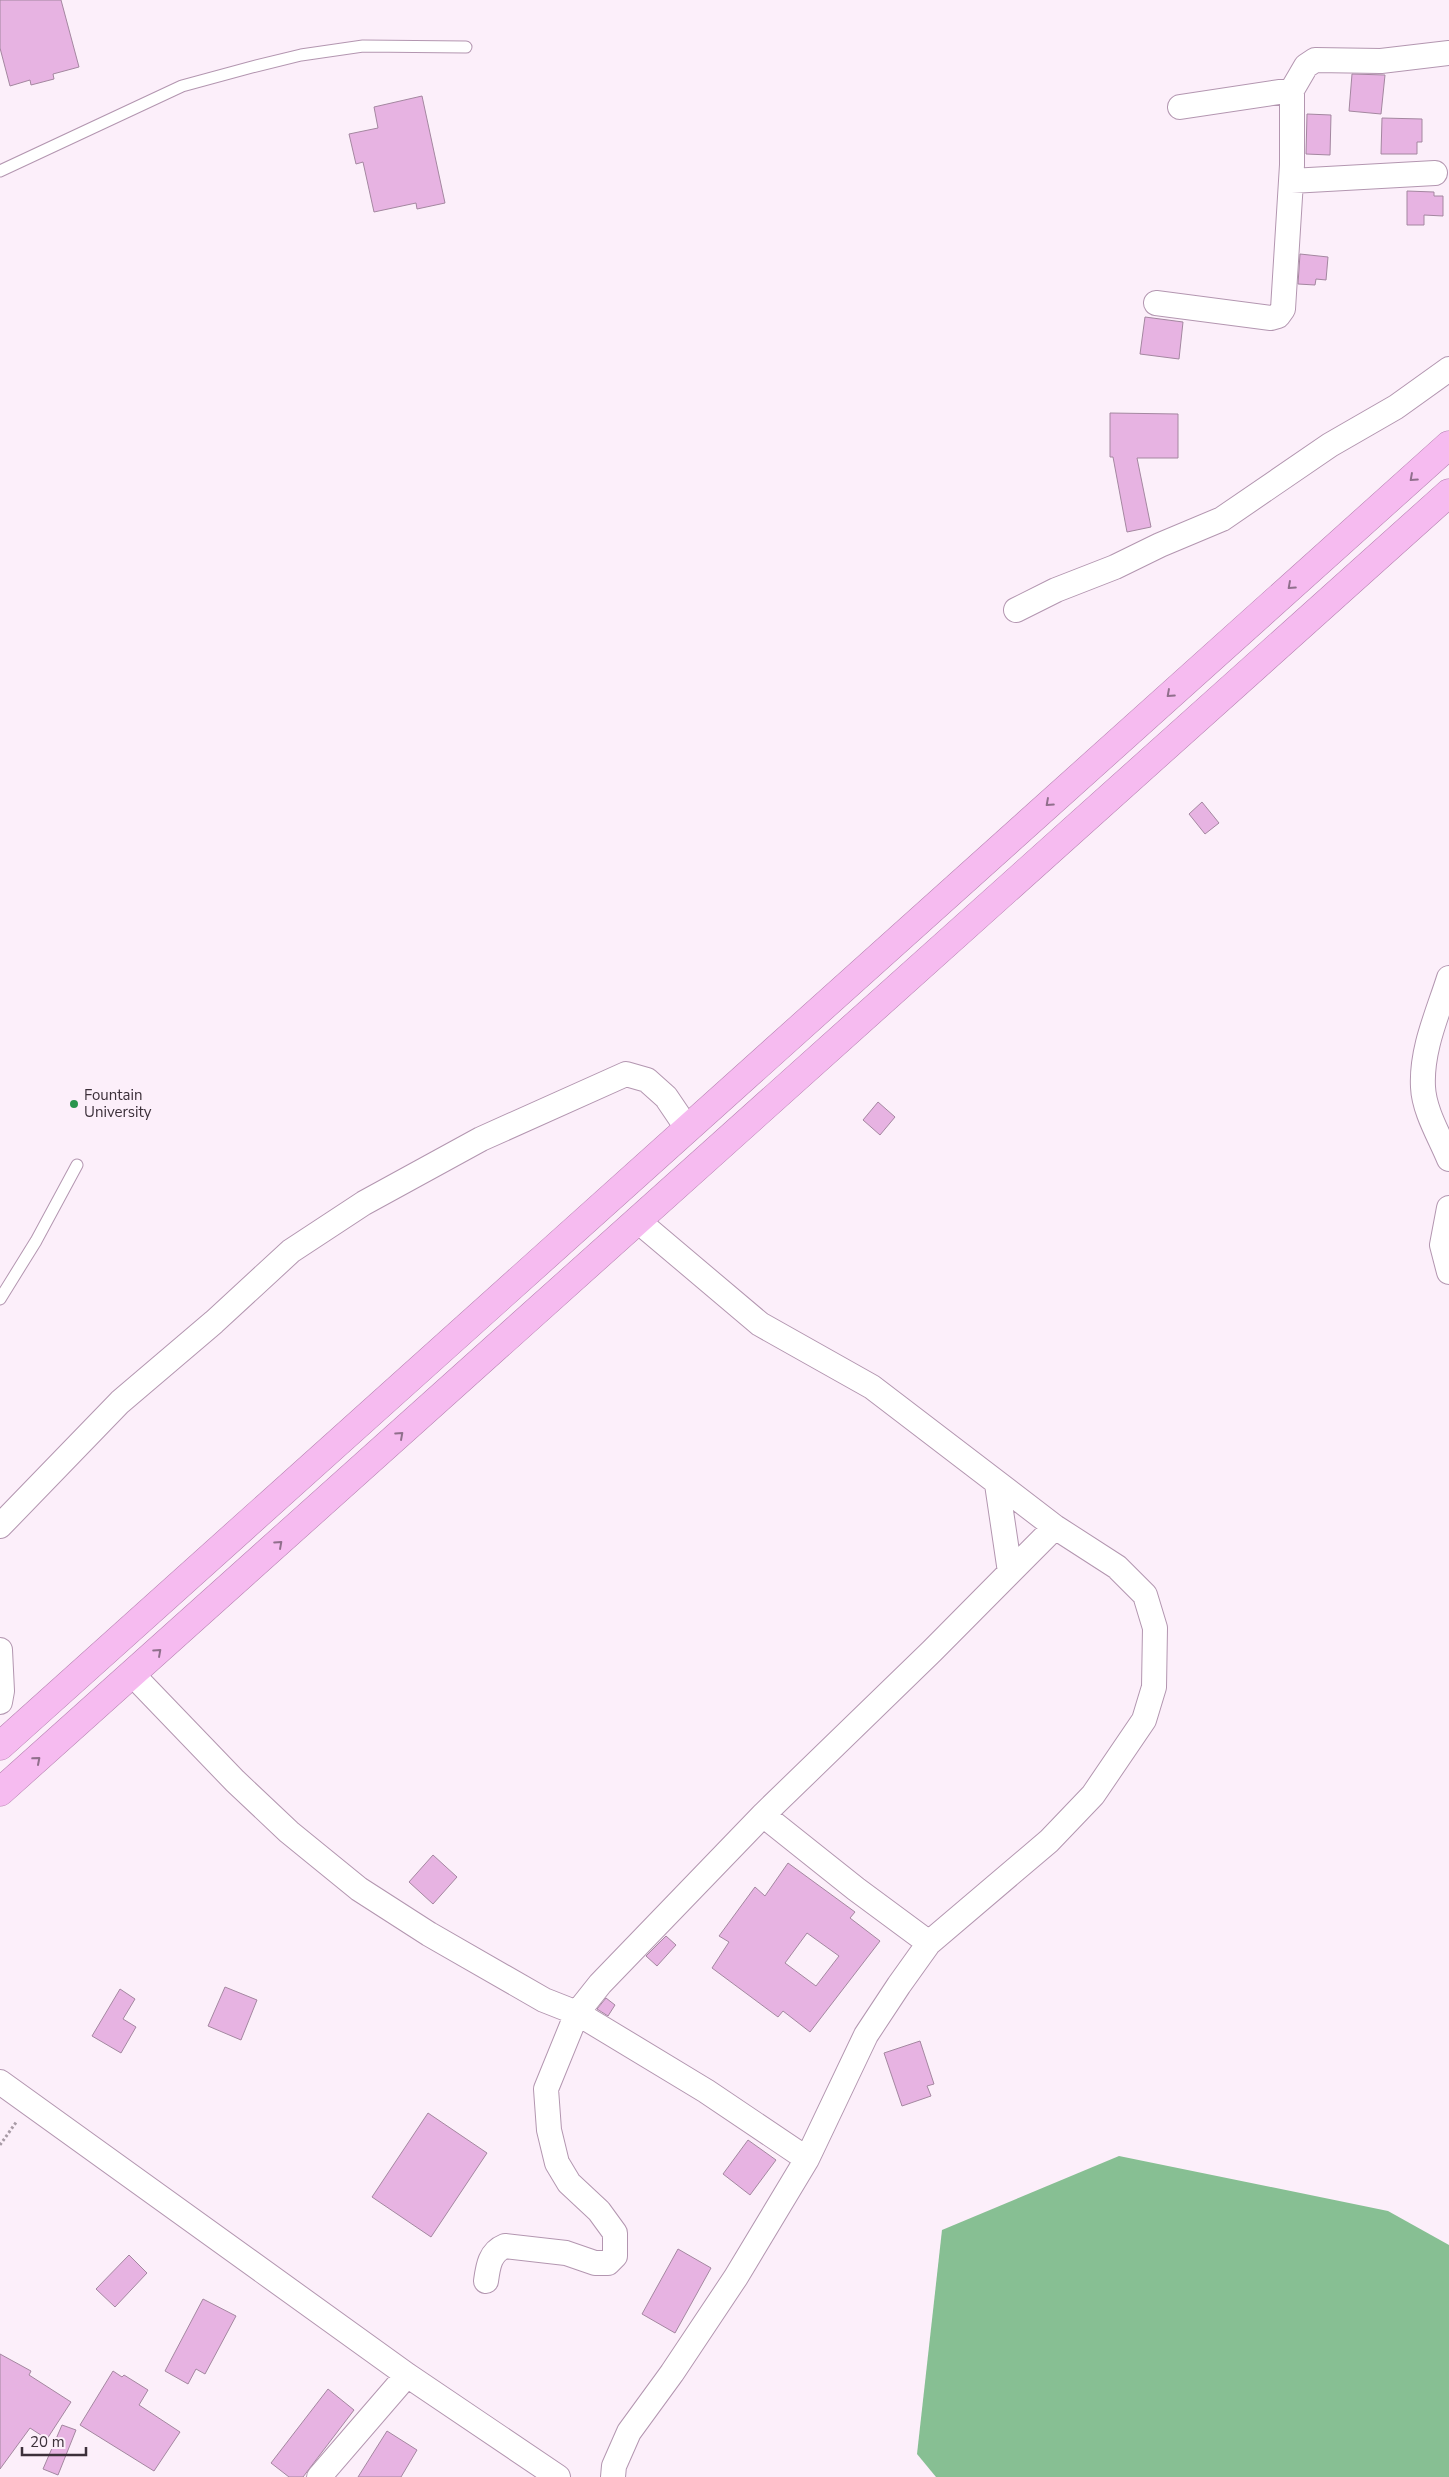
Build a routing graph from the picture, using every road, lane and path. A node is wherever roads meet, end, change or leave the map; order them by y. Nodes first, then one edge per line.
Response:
1 (466, 47) dead end
2 (1449, 53) edge
3 (1292, 90) junction
4 (1180, 107) dead end
5 (0, 171) edge
6 (1435, 173) dead end
7 (1291, 182) junction
8 (1156, 303) dead end
9 (1449, 369) edge
10 (1449, 445) edge
11 (1448, 495) edge
12 (1016, 610) dead end
13 (1449, 978) edge
14 (687, 1128) junction
15 (1449, 1159) edge
16 (78, 1165) dead end
17 (1449, 1208) edge
18 (638, 1221) junction
19 (1449, 1272) edge
20 (0, 1299) edge
21 (997, 1484) junction
22 (0, 1526) edge
23 (1055, 1528) junction
24 (1010, 1572) junction
25 (0, 1650) edge
26 (133, 1675) junction
27 (0, 1702) edge
28 (0, 1746) edge
29 (0, 1792) edge
30 (763, 1815) junction
31 (929, 1943) junction
32 (577, 2013) junction
33 (0, 2082) edge
34 (28, 2104) junction
35 (0, 2145) edge
36 (807, 2159) junction
37 (486, 2281) dead end
38 (407, 2375) junction
39 (319, 2477) edge
40 (558, 2477) edge
41 (613, 2477) edge

1 - 5 lane
2 - 3 street
3 - 4 street
3 - 7 street
6 - 7 street
7 - 8 street
9 - 12 street
10 -> 14 highway
11 - 18 highway
13 - 15 street
14 - 22 street
14 - 28 highway
16 - 20 lane
17 - 19 street
18 - 21 street
26 -> 18 highway
21 - 23 street
21 - 24 street
23 - 24 street
23 - 31 street
24 - 30 street
25 - 27 street
29 -> 26 highway
26 - 32 street
30 - 31 street
30 - 32 street
31 - 36 street
32 - 36 street
32 - 37 street
33 - 34 street
34 - 35 path
34 - 38 street
36 - 41 street
38 - 39 street
38 - 40 street

